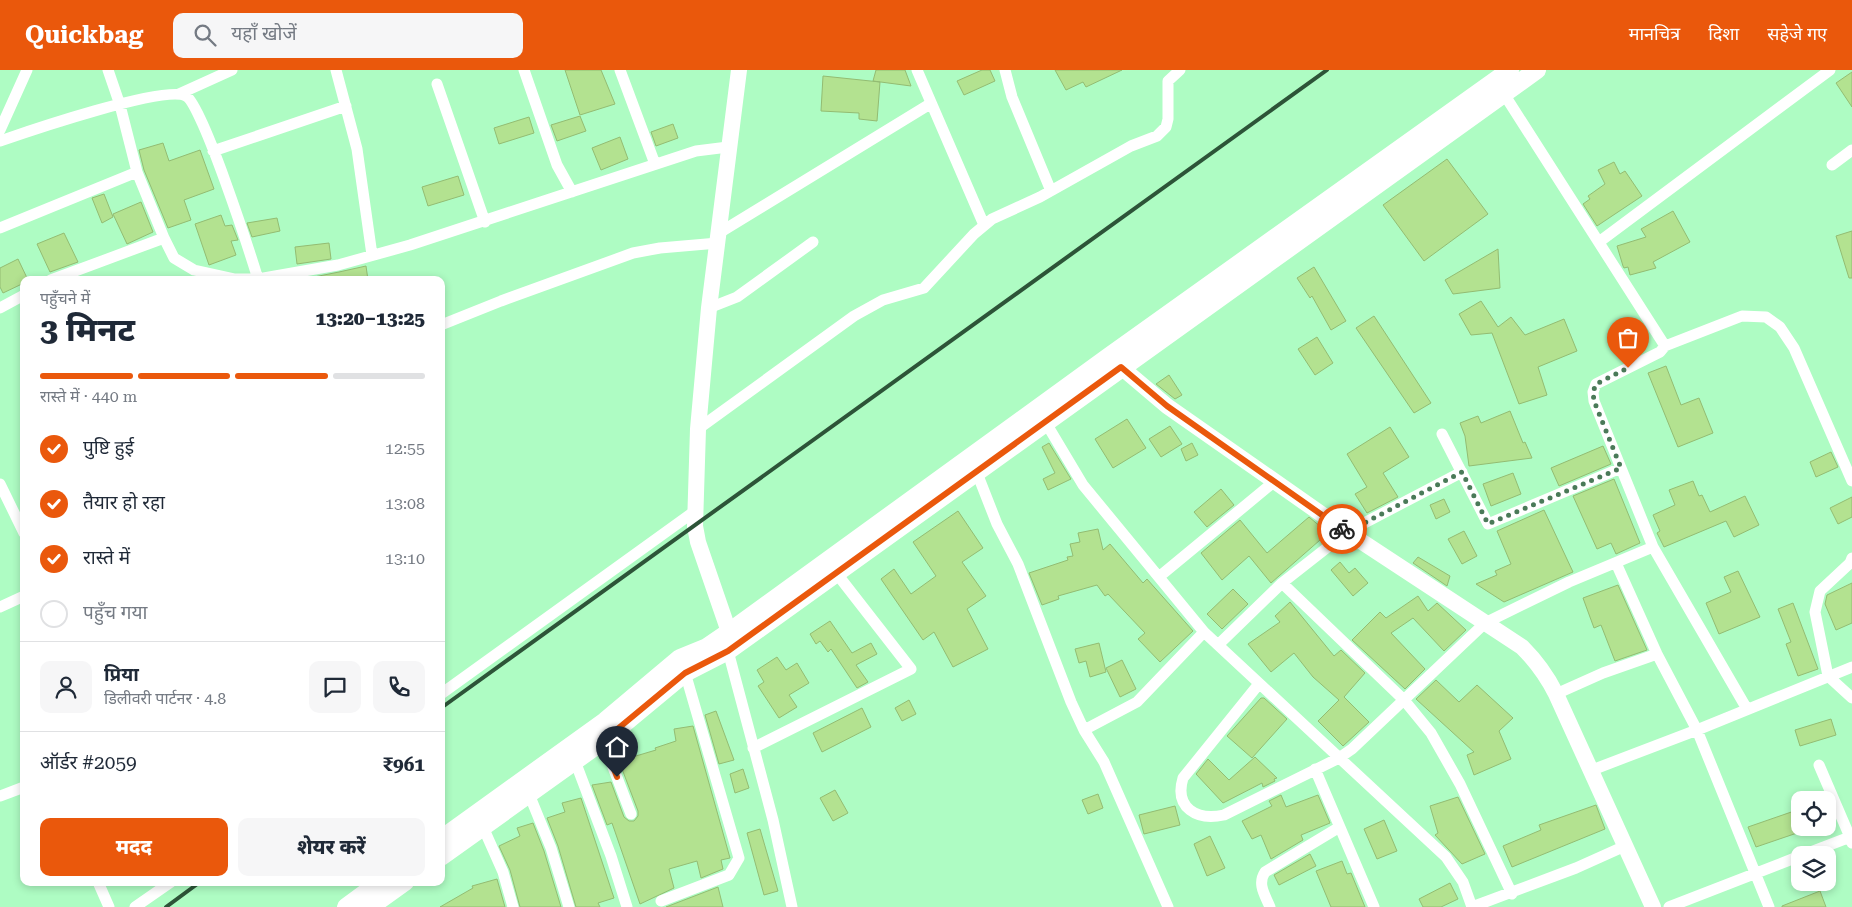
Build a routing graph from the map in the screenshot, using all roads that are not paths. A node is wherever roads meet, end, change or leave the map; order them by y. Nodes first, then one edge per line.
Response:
1 (27, 70) edge
2 (108, 70) edge
3 (232, 70) edge
4 (336, 70) edge
5 (524, 70) edge
6 (620, 70) edge
7 (739, 70) edge
8 (918, 70) edge
9 (1005, 70) edge
10 (1180, 70) edge
11 (1510, 70) edge
12 (1537, 70) edge
13 (1830, 70) edge
14 (437, 84) dead end
15 (179, 94) junction
16 (1504, 94) junction
17 (930, 104) junction
18 (120, 105) junction
19 (346, 106) junction
20 (0, 130) edge
21 (0, 141) edge
22 (728, 147) junction
23 (1852, 150) edge
24 (213, 151) junction
25 (656, 164) junction
26 (1832, 165) dead end
27 (137, 172) junction
28 (1051, 191) junction
29 (572, 192) junction
30 (485, 222) junction
31 (984, 225) junction
32 (0, 228) edge
33 (164, 238) junction
34 (718, 238) junction
35 (813, 242) dead end
36 (1599, 242) junction
37 (372, 255) junction
38 (62, 276) edge
39 (218, 276) edge
40 (257, 276) edge
41 (270, 276) edge
42 (20, 297) edge
43 (0, 308) edge
44 (709, 308) junction
45 (445, 323) edge
46 (1665, 346) junction
47 (1121, 367) junction
48 (1046, 423) junction
49 (698, 429) junction
50 (1442, 434) dead end
51 (1621, 468) junction
52 (1462, 472) junction
53 (977, 473) junction
54 (1275, 480) junction
55 (1852, 482) edge
56 (0, 484) edge
57 (695, 511) junction
58 (20, 525) edge
59 (1347, 532) junction
60 (1653, 547) junction
61 (1852, 558) edge
62 (1616, 563) junction
63 (837, 574) junction
64 (1160, 576) junction
65 (1282, 583) junction
66 (20, 598) edge
67 (0, 607) edge
68 (1485, 623) junction
69 (729, 632) junction
70 (1204, 632) junction
71 (1218, 645) junction
72 (728, 651) junction
73 (1657, 654) junction
74 (683, 666) junction
75 (1852, 667) edge
76 (1828, 676) junction
77 (1258, 685) junction
78 (445, 691) edge
79 (1556, 694) junction
80 (1852, 698) edge
81 (1404, 700) junction
82 (1747, 709) junction
83 (1084, 730) junction
84 (1697, 730) junction
85 (603, 741) junction
86 (753, 748) junction
87 (1339, 758) junction
88 (575, 761) junction
89 (1819, 764) dead end
90 (1315, 769) junction
91 (1592, 770) junction
92 (20, 788) edge
93 (529, 794) junction
94 (0, 796) edge
95 (630, 814) dead end
96 (483, 827) junction
97 (1338, 828) junction
98 (445, 835) edge
99 (1851, 839) edge
100 (1625, 846) junction
101 (1830, 846) edge
102 (445, 854) edge
103 (1791, 860) edge
104 (1755, 873) junction
105 (100, 886) edge
106 (165, 886) edge
107 (375, 886) edge
108 (399, 886) edge
109 (1512, 894) junction
110 (661, 901) dead end
111 (626, 906) edge
112 (109, 907) edge
113 (135, 907) edge
114 (346, 907) edge
115 (370, 907) edge
116 (513, 907) edge
117 (570, 907) edge
118 (792, 907) edge
119 (1168, 907) edge
120 (1270, 907) edge
121 (1374, 907) edge
122 (1472, 907) edge
123 (1653, 907) edge
124 (1669, 907) edge
125 (1769, 907) edge

1 - 20 street
2 - 18 street
3 - 15 street
4 - 19 street
5 - 29 street
6 - 25 street
7 - 22 street
8 - 17 street
9 - 28 street
10 - 28 street
11 - 69 main road
12 - 16 main road
13 - 36 street
14 - 30 street
15 - 18 street
15 - 24 street
16 - 36 street
16 - 47 main road
17 - 31 street
17 - 34 street
18 - 21 street
18 - 27 street
19 - 24 street
19 - 37 street
22 - 25 street
22 - 34 street
23 - 26 street
24 - 40 street
25 - 29 street
27 - 32 street
27 - 33 street
28 - 31 street
29 - 30 street
30 - 37 street
31 - 49 street
33 - 38 street
33 - 39 street
34 - 44 street
34 - 45 street
35 - 44 street
36 - 46 street
37 - 41 street
42 - 43 street
44 - 49 street
46 - 51 street
46 - 55 street
47 - 48 main road
47 - 54 street
48 - 53 main road
48 - 64 street
49 - 57 street
50 - 52 street
51 - 52 street
51 - 60 street
52 - 59 street
53 - 63 main road
53 - 83 street
54 - 59 street
54 - 64 street
56 - 58 street
57 - 69 street
57 - 78 street
59 - 65 street
59 - 68 street
60 - 62 street
60 - 82 street
61 - 76 street
62 - 68 street
62 - 73 street
63 - 72 main road
63 - 86 street
64 - 70 street
65 - 71 street
65 - 81 street
66 - 67 street
68 - 79 street
68 - 81 street
69 - 74 main road
70 - 71 street
70 - 83 street
71 - 77 street
72 - 74 main road
72 - 86 street
73 - 79 street
73 - 84 street
74 - 85 main road
74 - 98 main road
74 - 110 street
75 - 76 street
76 - 80 street
76 - 82 street
77 - 87 street
77 - 90 street
79 - 91 street
81 - 87 street
81 - 109 street
82 - 84 street
83 - 119 street
84 - 91 street
84 - 104 street
85 - 88 main road
85 - 95 street
86 - 118 street
87 - 90 street
87 - 122 street
88 - 93 main road
88 - 111 street
89 - 99 street
90 - 97 street
91 - 100 street
92 - 94 street
93 - 96 main road
93 - 117 street
96 - 102 main road
96 - 116 street
97 - 120 street
97 - 121 street
99 - 101 street
100 - 109 street
100 - 123 street
103 - 104 street
104 - 124 street
104 - 125 street
105 - 112 street
106 - 113 street
107 - 114 main road
108 - 115 main road
109 - 122 street

